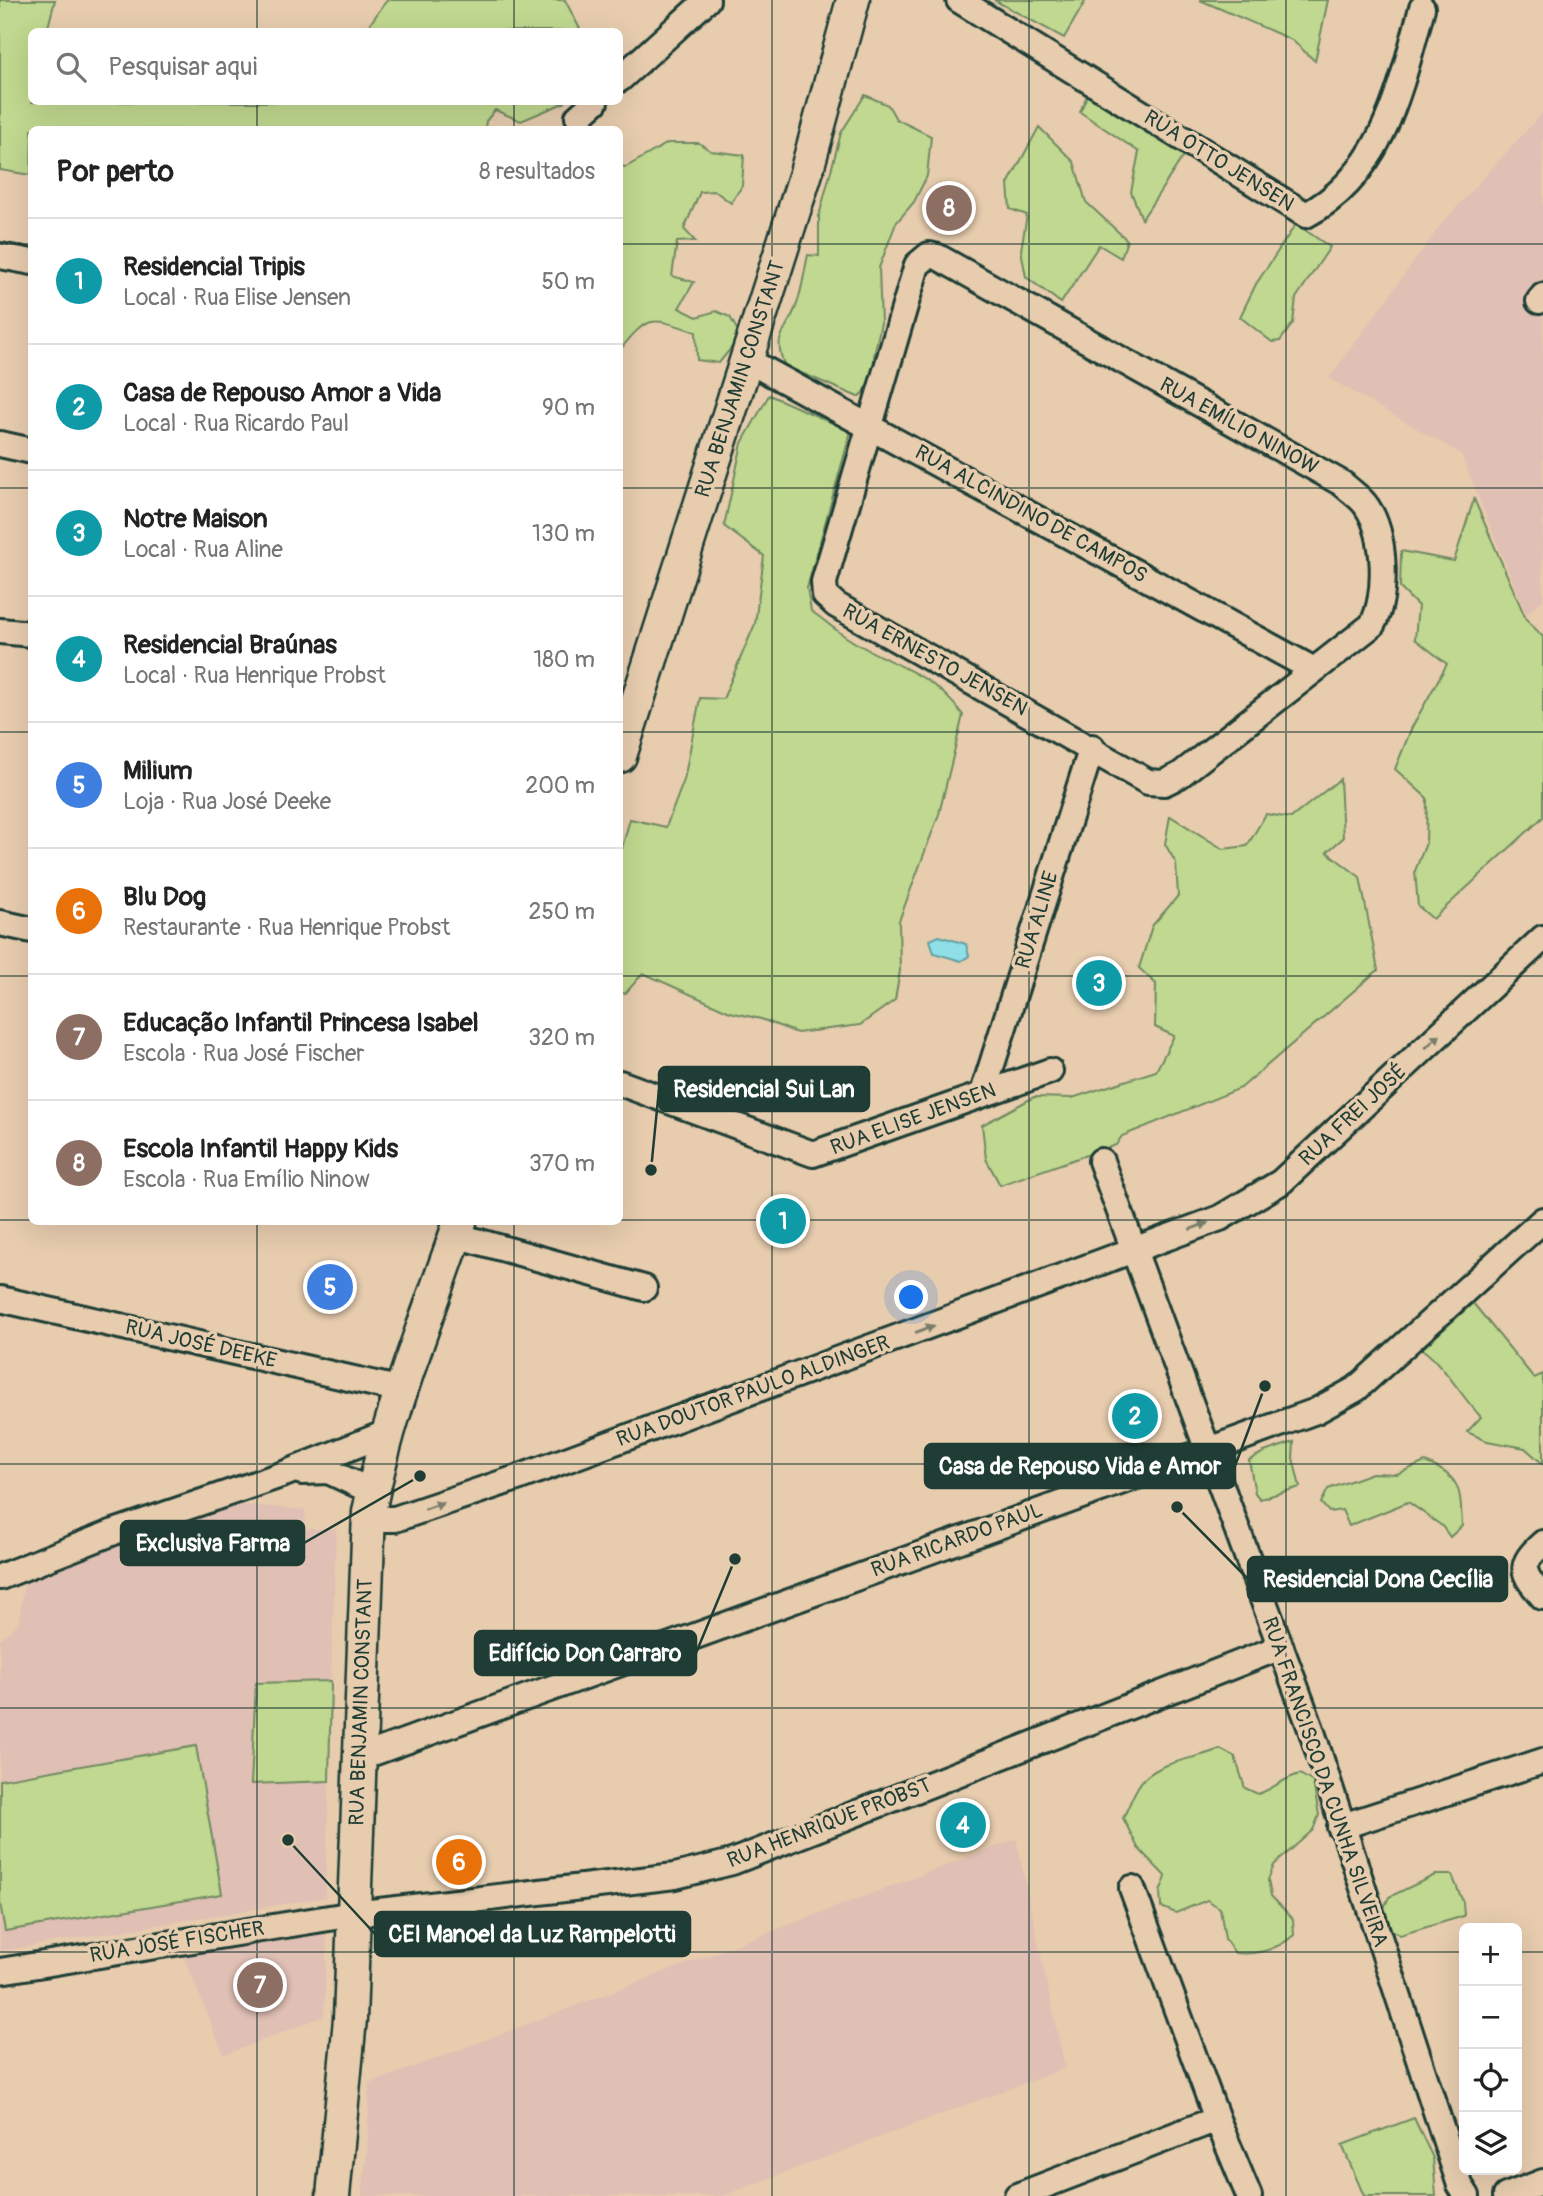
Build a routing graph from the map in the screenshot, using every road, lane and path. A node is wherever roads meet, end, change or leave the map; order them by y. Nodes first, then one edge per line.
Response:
1 (708, 0) edge
2 (853, 0) edge
3 (959, 0) edge
4 (1422, 8) dead end
5 (623, 76) edge
6 (0, 256) edge
7 (28, 261) edge
8 (747, 360) junction
9 (872, 426) junction
10 (0, 444) edge
11 (28, 450) edge
12 (0, 631) edge
13 (28, 634) edge
14 (1314, 670) junction
15 (623, 747) edge
16 (1092, 747) junction
17 (1164, 783) joint
18 (0, 923) edge
19 (28, 929) edge
20 (1543, 938) edge
21 (1050, 1071) dead end
22 (623, 1084) edge
23 (983, 1093) junction
24 (1101, 1161) dead end
25 (1543, 1220) edge
26 (457, 1228) edge
27 (1135, 1251) junction
28 (644, 1288) dead end
29 (0, 1298) edge
30 (402, 1390) junction
31 (389, 1432) junction
32 (1207, 1449) junction
33 (284, 1474) junction
34 (370, 1506) junction
35 (1543, 1543) edge
36 (0, 1577) edge
37 (1543, 1597) edge
38 (1281, 1647) junction
39 (359, 1758) junction
40 (1543, 1761) edge
41 (1340, 1827) junction
42 (1132, 1888) dead end
43 (354, 1914) junction
44 (0, 1971) edge
45 (1217, 2119) junction
46 (1543, 2182) edge
47 (333, 2196) edge
48 (1017, 2196) edge
49 (1249, 2196) edge
50 (1468, 2196) edge
51 (1506, 2196) edge

1 - 5 street
2 - 8 main road, RUA BENJAMIN CONSTANT
3 - 4 street, RUA OTTO JENSEN
6 - 7 street
8 - 9 street, RUA ALCINDINO DE CAMPOS
8 - 15 main road, RUA BENJAMIN CONSTANT
9 - 14 street, RUA ALCINDINO DE CAMPOS
9 - 14 street, RUA EMÍLIO NINOW
9 - 16 street, RUA ERNESTO JENSEN
10 - 11 street
12 - 13 street
14 - 17 street, RUA EMÍLIO NINOW
16 - 17 street, RUA ERNESTO JENSEN
16 - 23 street, RUA ALINE
18 - 19 street
27 -> 20 street, RUA FREI JOSÉ
21 - 23 street, RUA ELISE JENSEN
22 - 23 street, RUA ELISE JENSEN
24 - 27 street, RUA FRANCISCO DA CUNHA SILVEIRA
25 - 32 street, RUA RICARDO PAUL
26 - 28 street
26 - 30 main road, RUA BENJAMIN CONSTANT
27 - 32 street, RUA FRANCISCO DA CUNHA SILVEIRA
34 -> 27 street, RUA DOUTOR PAULO ALDINGER
29 - 30 street, RUA JOSÉ DEEKE
30 - 31 main road, RUA BENJAMIN CONSTANT
31 - 33 street
31 - 34 main road, RUA BENJAMIN CONSTANT
32 - 38 street, RUA FRANCISCO DA CUNHA SILVEIRA
32 - 39 street, RUA RICARDO PAUL
33 - 34 street
33 - 36 street
34 - 39 main road, RUA BENJAMIN CONSTANT
35 - 37 street
38 - 41 street, RUA FRANCISCO DA CUNHA SILVEIRA
38 - 43 street, RUA HENRIQUE PROBST
39 - 43 main road, RUA BENJAMIN CONSTANT
40 - 41 street
41 - 50 street, RUA FRANCISCO DA CUNHA SILVEIRA
42 - 45 street
43 - 44 street, RUA JOSÉ FISCHER
43 - 47 main road, RUA BENJAMIN CONSTANT
45 - 48 street
45 - 49 street
46 - 51 street

